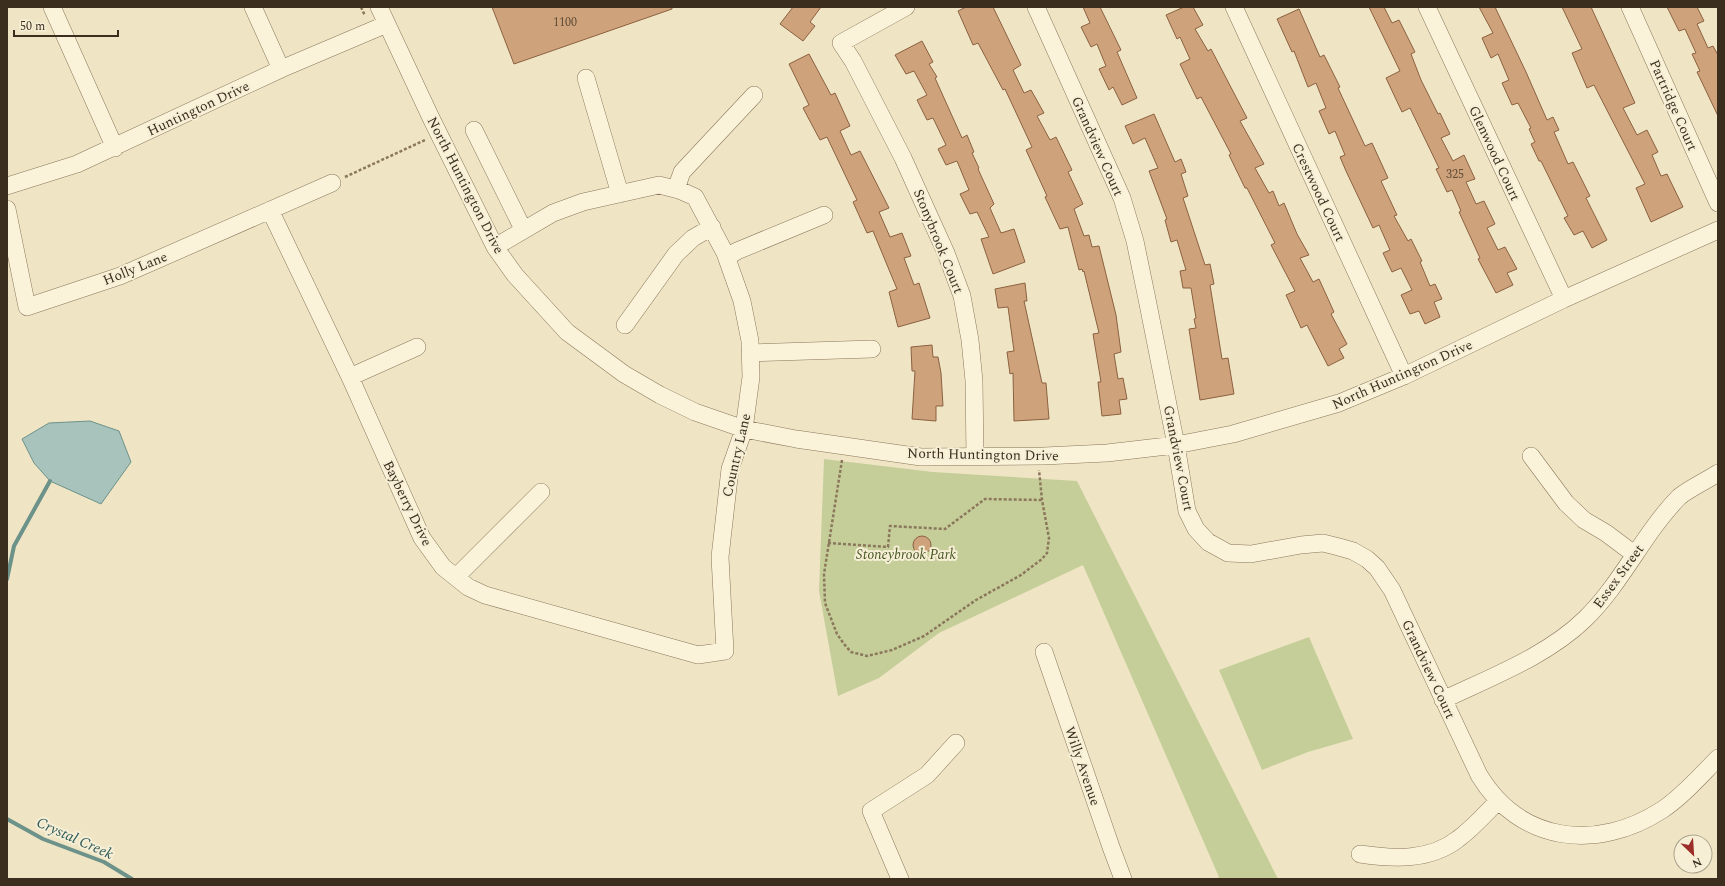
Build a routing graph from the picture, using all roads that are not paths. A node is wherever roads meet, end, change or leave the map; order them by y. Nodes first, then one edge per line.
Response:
1 (52, 7) edge
2 (253, 7) edge
3 (379, 7) edge
4 (906, 7) edge
5 (1036, 7) edge
6 (1234, 7) edge
7 (1427, 7) edge
8 (1630, 7) edge
9 (387, 24) junction
10 (281, 69) junction
11 (586, 78) dead end
12 (754, 95) dead end
13 (474, 130) dead end
14 (115, 148) junction
15 (332, 183) road end
16 (7, 186) edge
17 (676, 189) junction
18 (620, 194) junction
19 (1718, 203) edge
20 (7, 209) edge
21 (270, 210) junction
22 (824, 215) dead end
23 (712, 228) junction
24 (523, 230) junction
25 (1718, 230) edge
26 (495, 247) junction
27 (727, 257) junction
28 (1564, 299) junction
29 (625, 325) dead end
30 (417, 347) dead end
31 (872, 349) dead end
32 (750, 353) junction
33 (1404, 376) junction
34 (350, 377) junction
35 (744, 429) junction
36 (1176, 446) junction
37 (1531, 456) dead end
38 (975, 457) junction
39 (1718, 473) edge
40 (541, 492) dead end
41 (1634, 554) junction
42 (456, 577) junction
43 (725, 651) joint
44 (1044, 652) dead end
45 (1443, 700) junction
46 (956, 743) dead end
47 (1718, 758) edge
48 (1498, 801) junction
49 (1360, 854) dead end
50 (900, 879) edge
51 (1124, 879) edge

1 - 14 street
2 - 10 street
3 - 9 street, North Huntington Drive
4 - 38 street, Stonybrook Court
5 - 36 street, Grandview Court
6 - 33 street, Crestwood Court
7 - 28 street, Glenwood Court
8 - 19 street, Partridge Court
9 - 10 street, Huntington Drive
9 - 26 street, North Huntington Drive
10 - 14 street, Huntington Drive
11 - 18 street
12 - 17 street
13 - 24 street
14 - 16 street, Huntington Drive
15 - 21 street, Holly Lane
17 - 18 street, Country Lane
17 - 23 street, Country Lane
18 - 24 street, Country Lane
20 - 21 street, Holly Lane
21 - 34 street, Bayberry Drive
22 - 27 street
23 - 27 street, Country Lane
23 - 29 street
24 - 26 street, Country Lane
25 - 28 street, North Huntington Drive
26 - 35 street, North Huntington Drive
27 - 32 street, Country Lane
28 - 33 street, North Huntington Drive
30 - 34 street
31 - 32 street
32 - 35 street, Country Lane
33 - 36 street, North Huntington Drive
34 - 42 street, Bayberry Drive
35 - 38 street, North Huntington Drive
35 - 43 street, Country Lane
36 - 38 street, North Huntington Drive
36 - 45 street, Grandview Court
37 - 41 street
39 - 41 street, Essex Street
40 - 42 street
41 - 45 street, Essex Street
42 - 43 street, Bayberry Drive
44 - 51 street, Willy Avenue
45 - 48 street, Grandview Court
46 - 50 street
47 - 48 street, Grandview Court
48 - 49 street

